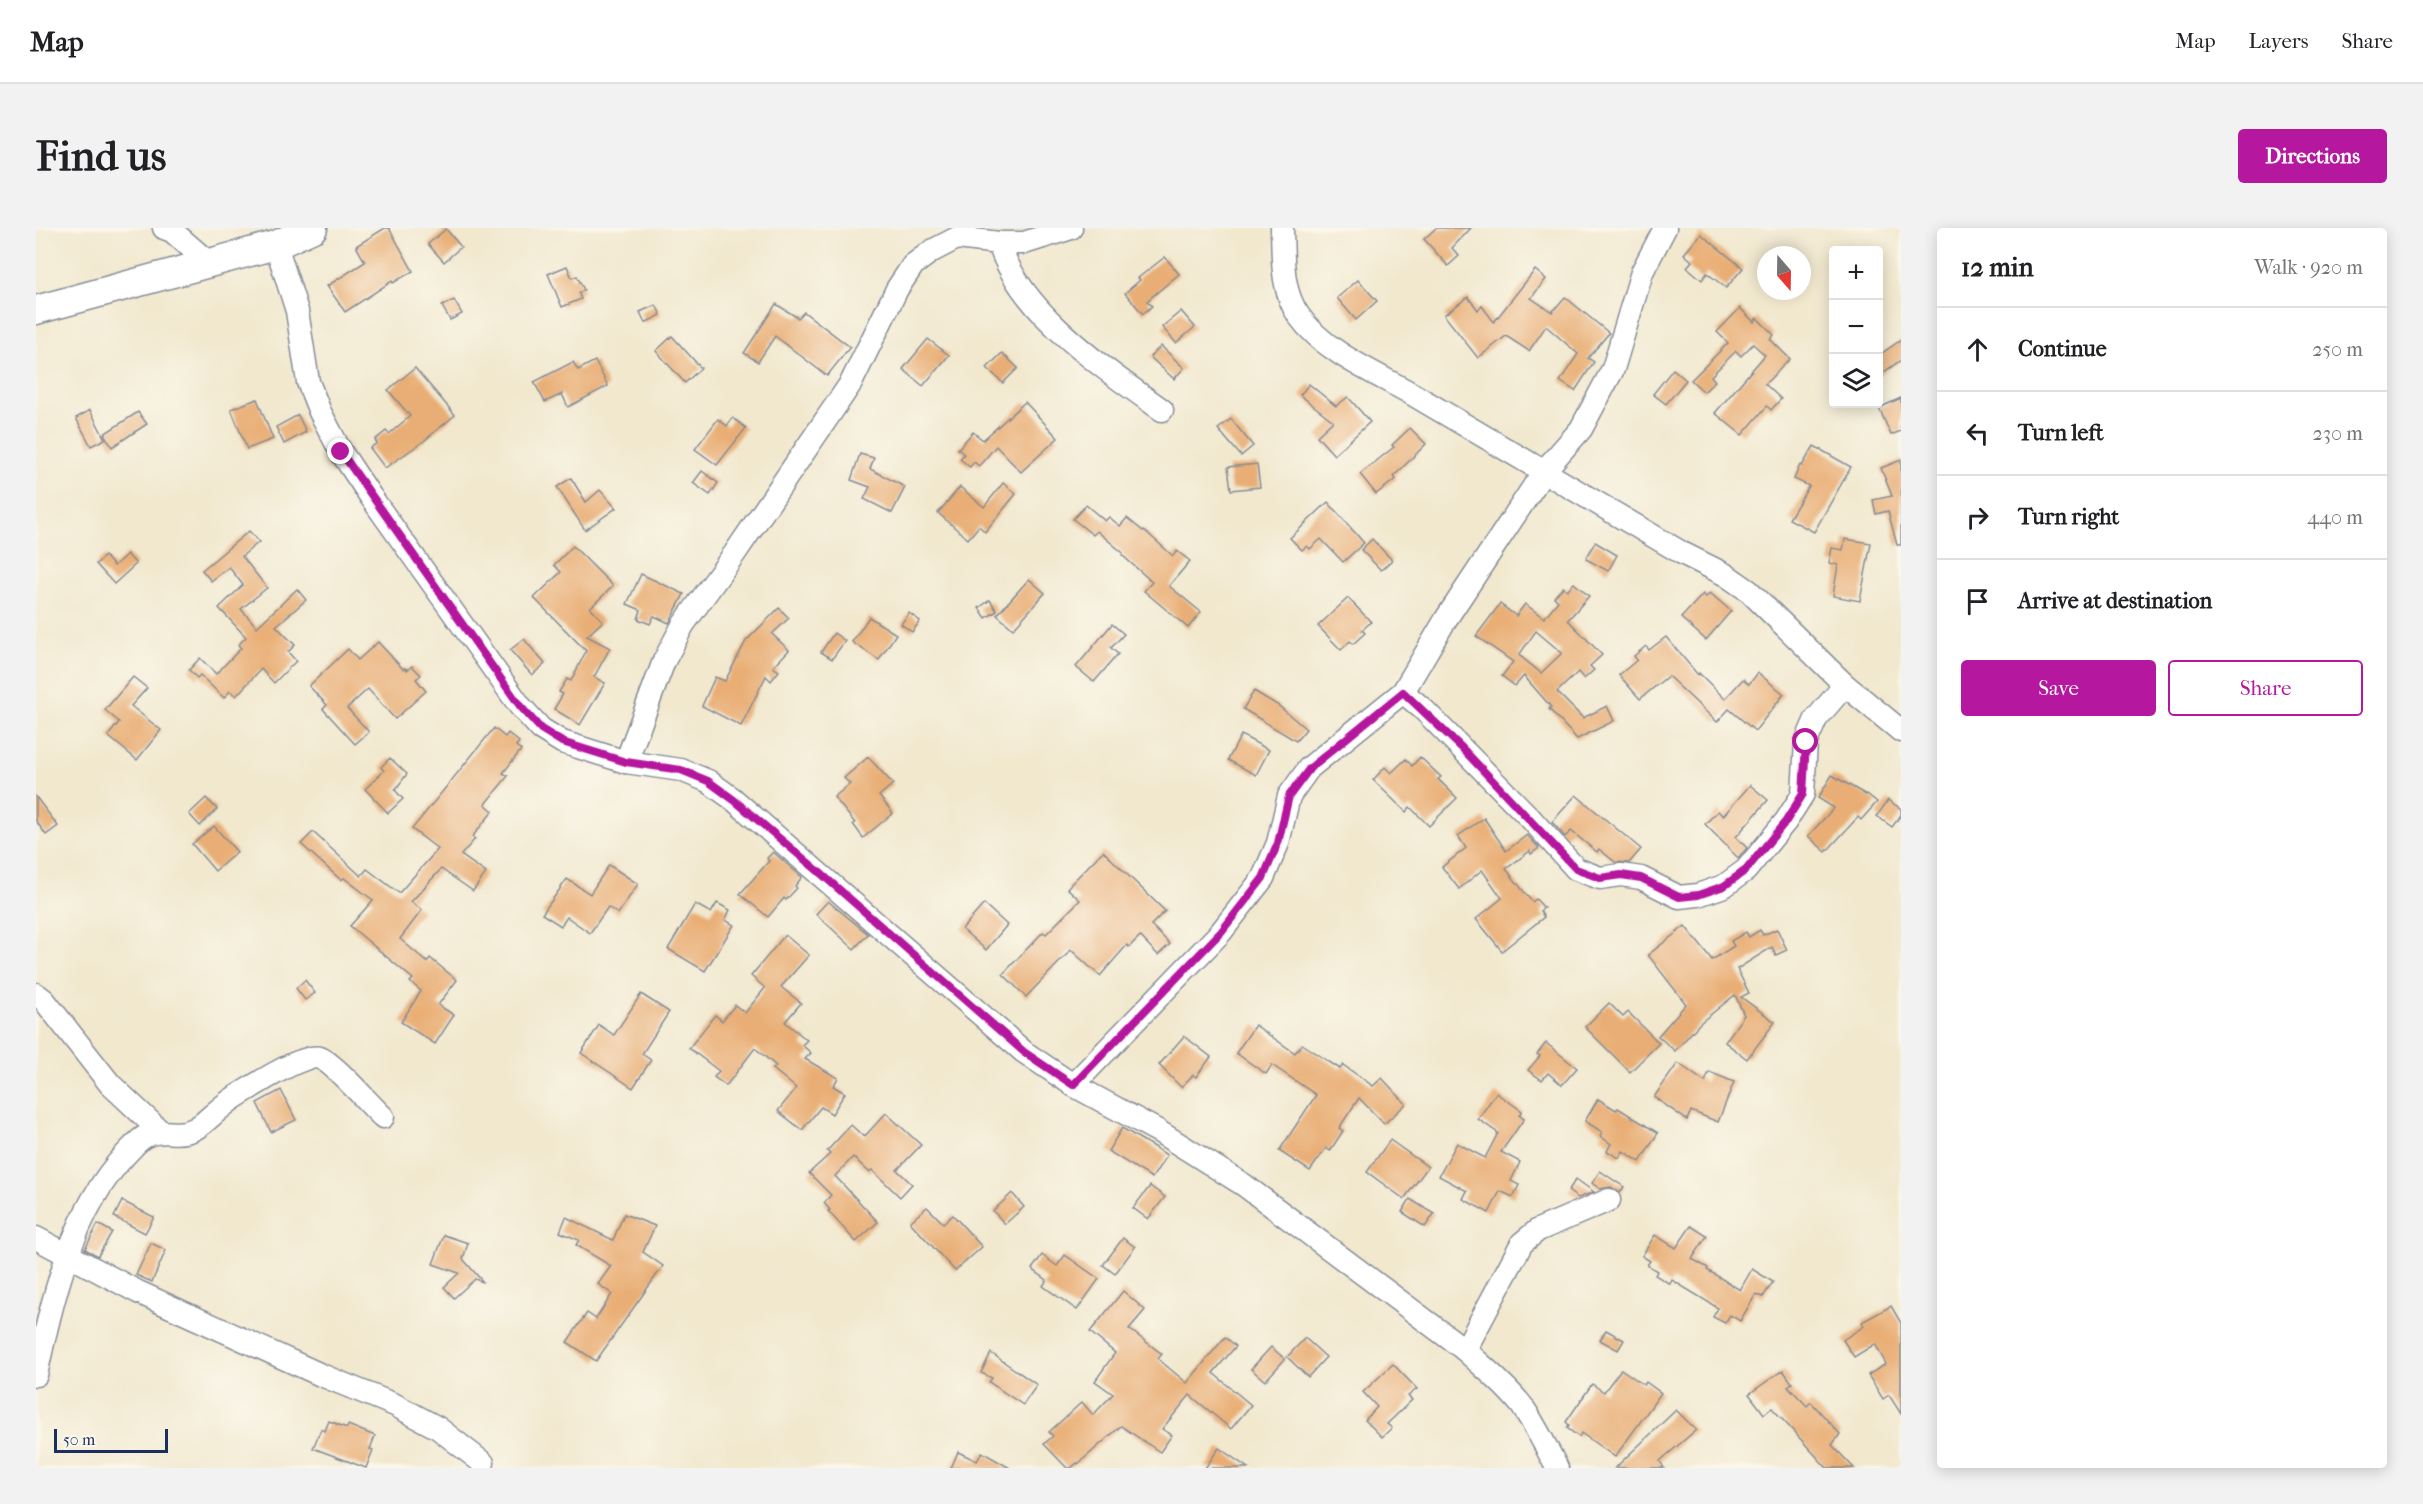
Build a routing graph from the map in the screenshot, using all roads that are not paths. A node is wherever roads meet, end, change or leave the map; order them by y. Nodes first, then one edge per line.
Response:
1 (164, 228) edge
2 (313, 228) edge
3 (1071, 228) edge
4 (1282, 228) edge
5 (1665, 228) edge
6 (999, 243) junction
7 (276, 245) junction
8 (210, 264) junction
9 (36, 310) edge
10 (1162, 410) dead end
11 (1544, 471) junction
12 (1845, 685) junction
13 (1403, 692) junction
14 (1901, 731) edge
15 (626, 762) junction
16 (36, 994) edge
17 (1073, 1085) junction
18 (382, 1117) dead end
19 (161, 1132) junction
20 (1610, 1200) dead end
21 (36, 1238) edge
22 (68, 1255) junction
23 (1465, 1350) junction
24 (36, 1375) edge
25 (483, 1463) dead end
26 (1557, 1468) edge

1 - 8 street
2 - 7 main road
3 - 6 street
4 - 11 street
5 - 11 street
6 - 10 street
6 - 15 street
7 - 8 main road
7 - 15 street
8 - 9 main road
11 - 12 street
11 - 13 street
12 - 13 street
12 - 14 street
13 - 17 street
15 - 17 street
16 - 19 street
17 - 23 street
18 - 19 street
19 - 22 street
20 - 23 street
21 - 22 street
22 - 24 street
22 - 25 street
23 - 26 street

